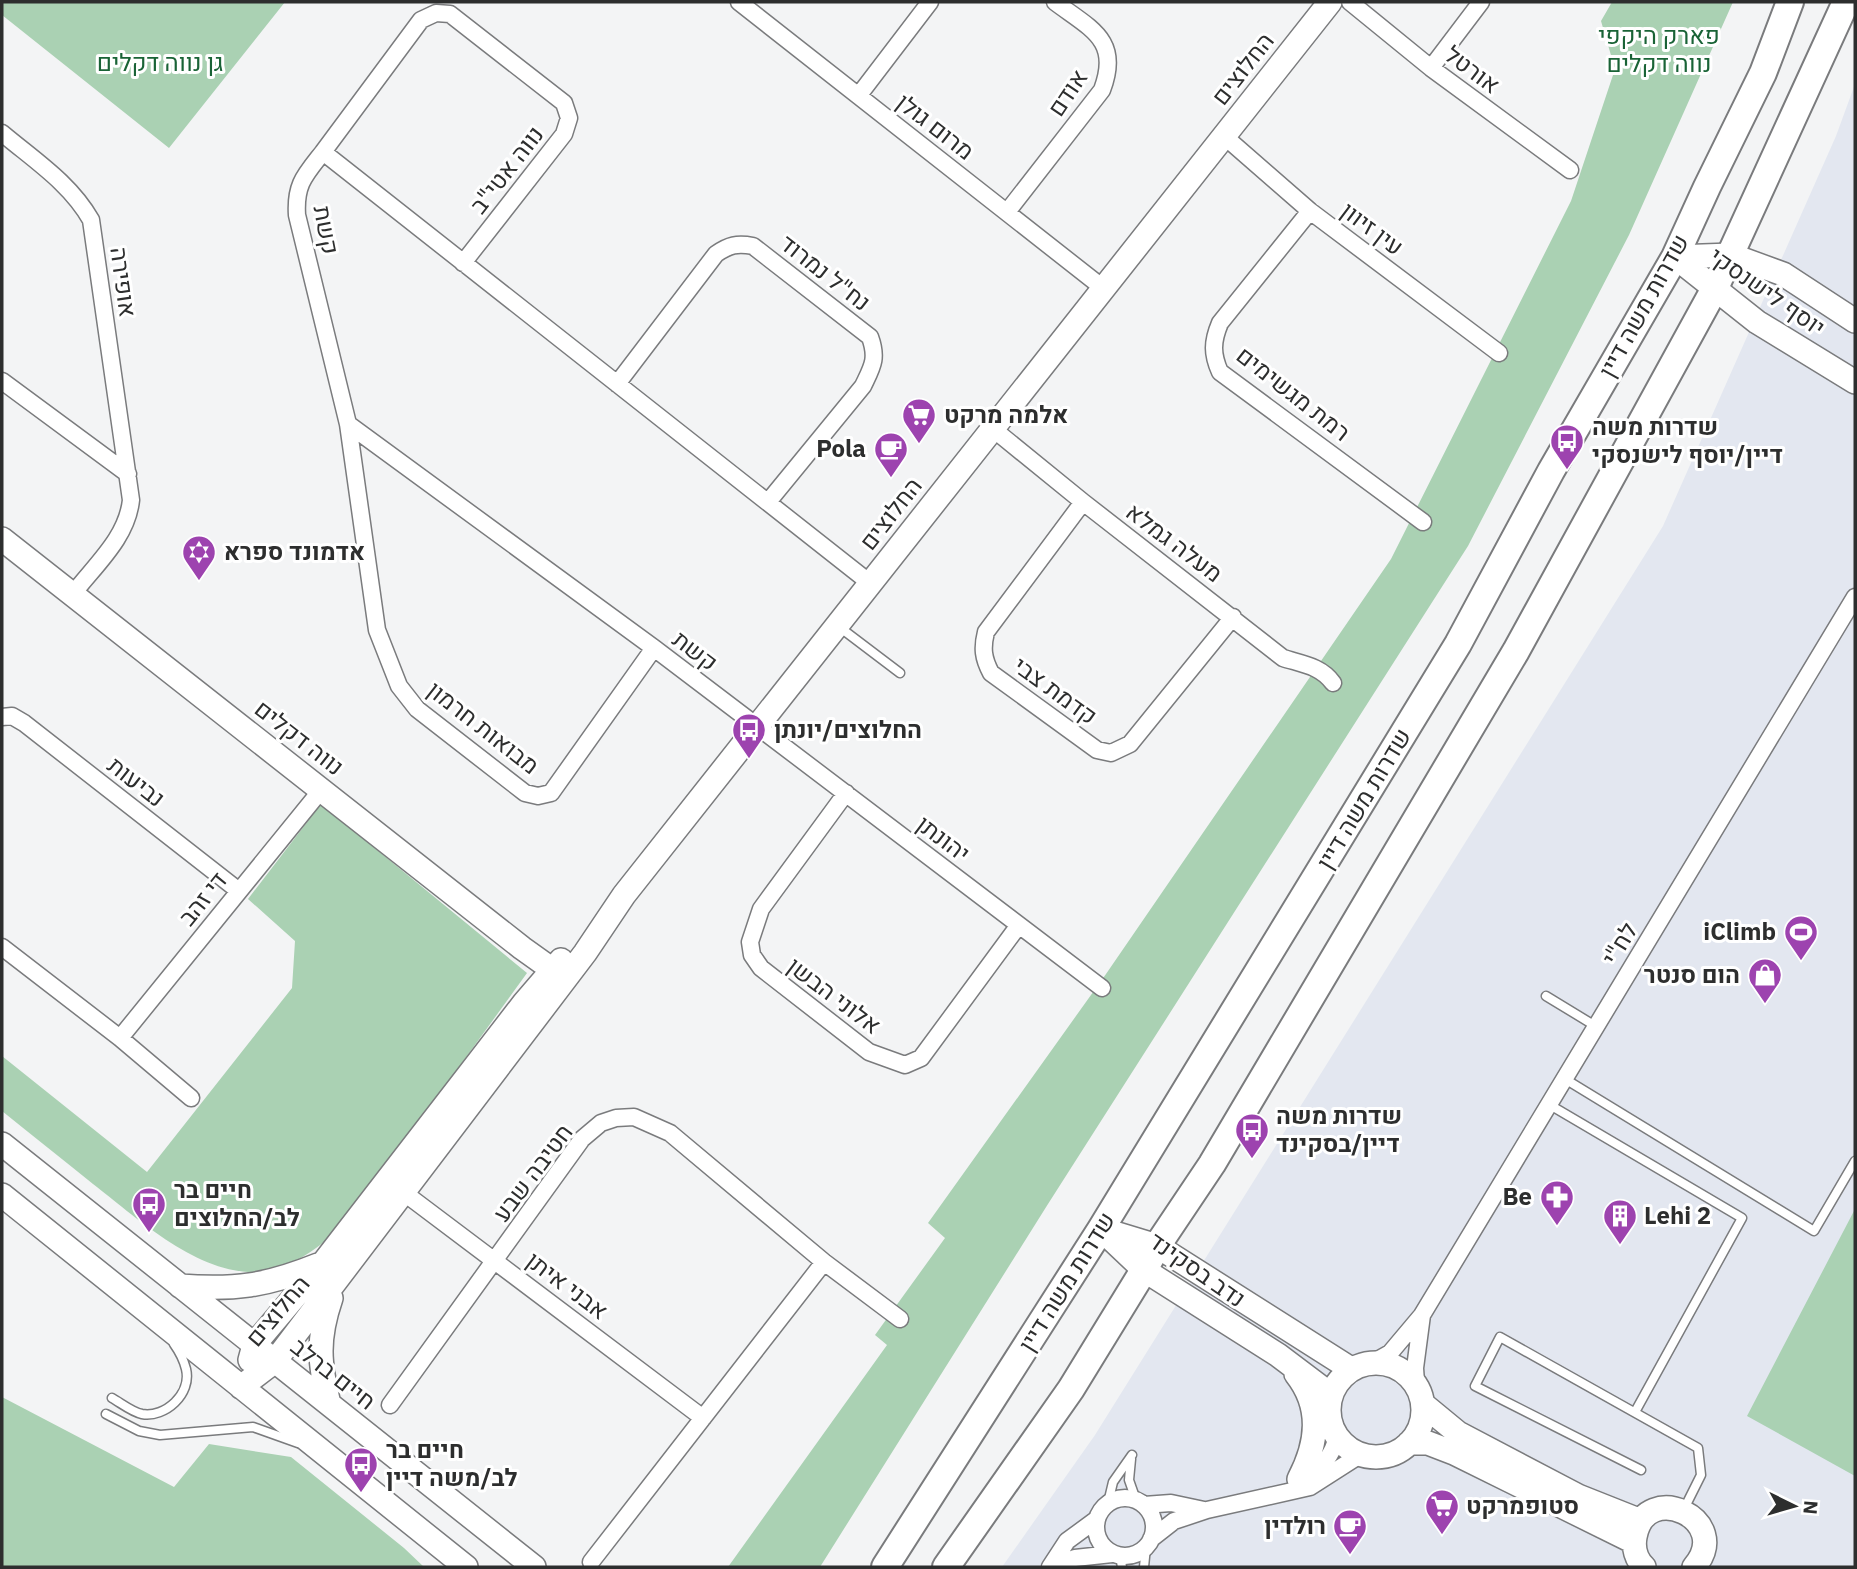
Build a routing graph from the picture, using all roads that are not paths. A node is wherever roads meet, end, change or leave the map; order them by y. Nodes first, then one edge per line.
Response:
1 (739, 2) edge
2 (930, 2) edge
3 (1055, 2) edge
4 (1330, 2) edge
5 (1350, 2) edge
6 (1481, 2) edge
7 (1790, 2) edge
8 (1846, 2) edge
9 (1431, 68) junction
10 (859, 95) junction
11 (2, 133) edge
12 (1224, 136) junction
13 (323, 152) junction
14 (1570, 170) dead end
15 (1310, 211) junction
16 (1007, 212) junction
17 (1731, 255) junction
18 (1675, 257) junction
19 (463, 263) junction
20 (1103, 288) junction
21 (1714, 290) junction
22 (1855, 321) edge
23 (1499, 353) dead end
24 (2, 381) edge
25 (1855, 382) edge
26 (617, 384) junction
27 (348, 424) junction
28 (992, 428) junction
29 (128, 474) junction
30 (768, 502) junction
31 (1083, 502) junction
32 (1423, 522) dead end
33 (2, 539) edge
34 (870, 583) junction
35 (73, 594) junction
36 (1855, 597) edge
37 (1233, 617) junction
38 (836, 625) junction
39 (654, 648) junction
40 (901, 673) dead end
41 (1329, 678) dead end
42 (2, 717) edge
43 (757, 726) junction
44 (322, 789) junction
45 (846, 793) junction
46 (239, 891) junction
47 (1018, 925) junction
48 (2, 947) edge
49 (559, 974) junction
50 (1100, 986) dead end
51 (1546, 996) dead end
52 (1597, 1027) junction
53 (120, 1038) junction
54 (1566, 1079) junction
55 (191, 1098) dead end
56 (1550, 1105) junction
57 (2, 1144) edge
58 (1855, 1161) edge
59 (403, 1192) junction
60 (2, 1195) edge
61 (1101, 1229) junction
62 (1157, 1246) junction
63 (495, 1261) junction
64 (324, 1262) junction
65 (824, 1262) junction
66 (1144, 1270) junction
67 (335, 1284) junction
68 (180, 1286) junction
69 (123, 1292) junction
70 (895, 1315) dead end
71 (1422, 1315) junction
72 (254, 1345) junction
73 (1285, 1360) junction
74 (275, 1361) junction
75 (1374, 1362) junction
76 (1351, 1369) junction
77 (1416, 1383) junction
78 (241, 1387) junction
79 (1331, 1395) junction
80 (112, 1398) dead end
81 (329, 1404) junction
82 (390, 1405) dead end
83 (1424, 1405) junction
84 (1634, 1412) junction
85 (106, 1415) dead end
86 (703, 1418) junction
87 (1336, 1436) junction
88 (1409, 1443) junction
89 (1360, 1455) junction
90 (337, 1464) junction
91 (1642, 1470) dead end
92 (1299, 1479) junction
93 (1259, 1498) junction
94 (1140, 1502) junction
95 (1108, 1503) junction
96 (1206, 1510) junction
97 (1683, 1510) junction
98 (1097, 1519) junction
99 (1149, 1543) junction
100 (1636, 1550) edge
101 (1118, 1559) edge
102 (591, 1562) dead end
103 (1704, 1564) edge
104 (466, 1567) edge
105 (534, 1567) edge
106 (885, 1567) edge
107 (946, 1567) edge
108 (1051, 1567) edge
109 (1144, 1567) edge

1 - 10 street, מרום גולן
2 - 10 street
3 - 16 street, אודם
4 - 12 street, החלוצים
5 - 9 street, אורטל
6 - 9 street
7 - 18 main road, שדרות משה דיין
8 - 17 main road
9 - 14 street, אורטל
10 - 16 street, מרום גולן
11 - 29 street, אופירה
12 - 15 street, עין זיוון
12 - 20 street, החלוצים
13 - 19 street, קשת
13 - 19 street, נווה אטי"ב
13 - 27 street, קשת
15 - 23 street, עין זיוון
15 - 32 street, רמת מגשימים
16 - 20 street, מרום גולן
17 - 18 street, יוסף לישנסקי
17 - 21 main road
17 - 22 street, יוסף לישנסקי
18 - 21 street, יוסף לישנסקי
18 - 61 main road, שדרות משה דיין
19 - 26 street, קשת
20 - 28 street, החלוצים
21 - 25 street, יוסף לישנסקי
21 - 62 main road
24 - 29 street
26 - 30 street, קשת
26 - 30 street, נח"ל נמרוד
27 - 39 street, קשת
27 - 39 street, מבואות חרמון
28 - 31 street, מעלה גמלא
28 - 34 street, החלוצים
29 - 35 street, אופירה
30 - 34 street, קשת
31 - 37 street, מעלה גמלא
31 - 37 street, קדמת צבי
33 - 35 street, נווה דקלים
34 - 38 street, החלוצים
35 - 44 street, נווה דקלים
36 - 52 street, לח"י
37 - 41 street, מעלה גמלא
38 - 40 lane
38 - 43 street, החלוצים
39 - 43 street, קשת
42 - 46 street, נביעות
43 - 45 street, יהונתן
43 - 49 street, החלוצים
44 - 46 street, די זהב
44 - 49 street, נווה דקלים
45 - 47 street, יהונתן
45 - 47 street, אלוני הבשן
46 - 53 street, די זהב
47 - 50 street, יהונתן
48 - 53 street
49 - 59 street, החלוצים
49 - 64 street, החלוצים
51 - 52 lane
52 - 54 street, לח"י
53 - 55 street
54 - 56 street, לח"י
54 - 58 lane
56 - 71 street, לח"י
56 - 84 lane
57 - 68 street, חיים ברלב
59 - 63 street, אבני איתן
59 - 67 street, החלוצים
60 - 69 street
61 - 62 street, נדב בסקינד
61 - 66 street, נדב בסקינד
61 - 106 main road, שדרות משה דיין
62 - 66 main road
62 - 76 street, נדב בסקינד
63 - 65 street, חטיבה שבע
63 - 82 street, חטיבה שבע
63 - 86 street, אבני איתן
64 - 68 street
64 - 72 street, החלוצים
65 - 70 street, חטיבה שבע
65 - 86 street
66 - 73 street, נדב בסקינד
66 - 107 main road
67 - 74 street, החלוצים
67 - 81 street
68 - 72 street, חיים ברלב
69 - 78 street
69 - 80 lane
71 - 75 street, לח"י
71 - 77 street, לח"י
72 - 74 street, חיים ברלב
72 - 78 street, החלוצים
73 - 79 street, נדב בסקינד
73 - 92 street
74 - 78 street, החלוצים
74 - 81 street, חיים ברלב
75 - 76 street
75 - 77 street
76 - 79 street
77 - 83 street
78 - 90 street
79 - 87 street
81 - 105 street, חיים ברלב
83 - 88 street
83 - 100 street
84 - 91 lane
84 - 97 lane
85 - 90 lane
86 - 102 street
87 - 89 street
87 - 92 street
88 - 89 street
88 - 100 street
89 - 93 street
90 - 104 street
92 - 93 street
93 - 96 street
94 - 95 street
94 - 95 lane
94 - 96 street
94 - 99 street
95 - 98 street
96 - 99 street
97 - 100 street
97 - 103 street
98 - 101 street
98 - 108 street
99 - 101 street
99 - 109 lane
101 - 108 street

